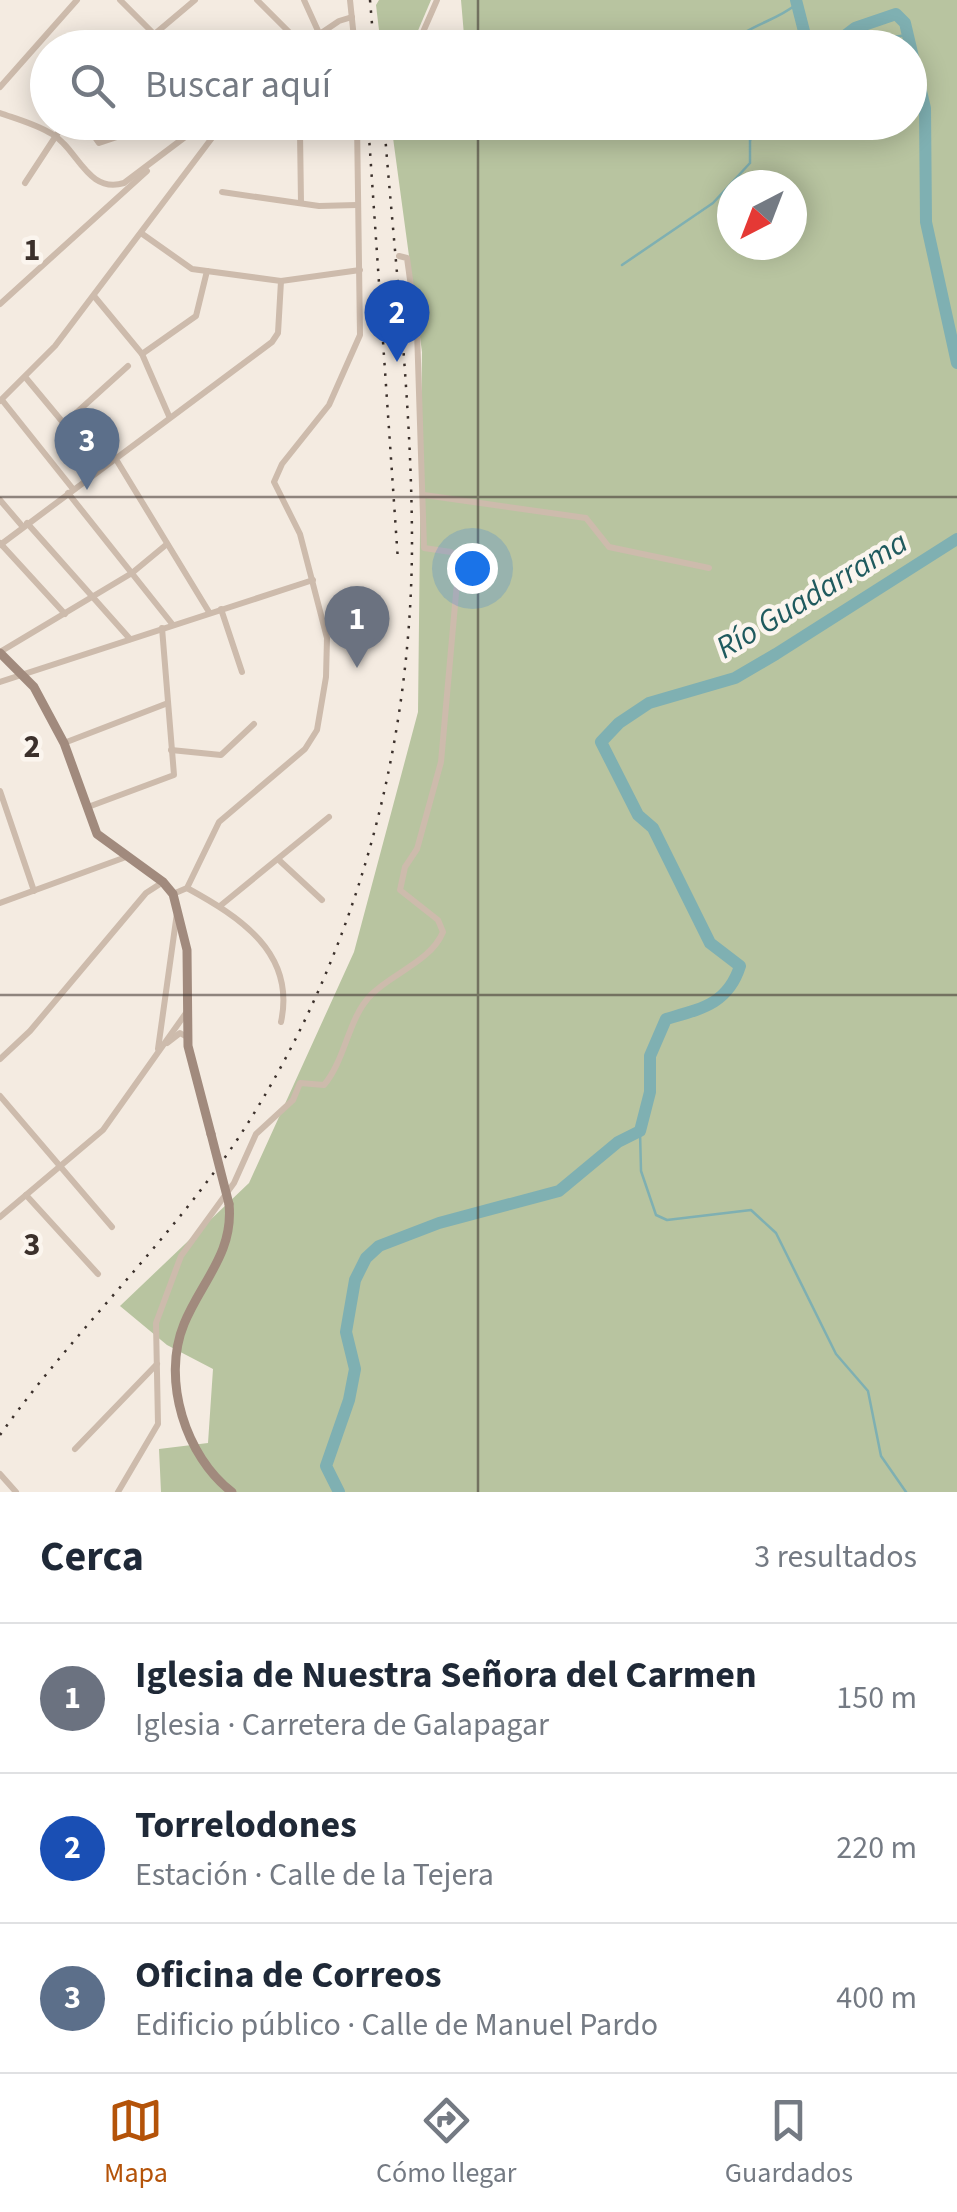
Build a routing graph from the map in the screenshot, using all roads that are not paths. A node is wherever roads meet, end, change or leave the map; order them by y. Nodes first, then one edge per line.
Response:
1 (77, 0) edge
2 (120, 0) edge
3 (196, 0) edge
4 (257, 0) edge
5 (304, 0) edge
6 (350, 0) edge
7 (438, 0) edge
8 (352, 18) junction
9 (50, 30) edge
10 (150, 30) edge
11 (157, 30) edge
12 (286, 30) edge
13 (318, 30) edge
14 (326, 30) edge
15 (353, 30) edge
16 (424, 30) edge
17 (30, 52) edge
18 (0, 86) edge
19 (0, 113) edge
20 (30, 125) edge
21 (51, 140) edge
22 (59, 140) edge
23 (182, 140) edge
24 (211, 140) edge
25 (299, 140) edge
26 (358, 140) edge
27 (160, 157) junction
28 (25, 183) dead end
29 (114, 186) junction
30 (222, 192) dead end
31 (116, 203) junction
32 (301, 203) junction
33 (356, 205) junction
34 (141, 233) junction
35 (399, 256) dead end
36 (360, 270) junction
37 (206, 271) junction
38 (280, 280) junction
39 (94, 296) junction
40 (0, 304) edge
41 (142, 354) junction
42 (128, 366) dead end
43 (26, 378) junction
44 (1, 401) edge
45 (169, 416) junction
46 (65, 423) junction
47 (114, 456) junction
48 (100, 467) junction
49 (71, 491) junction
50 (424, 495) junction
51 (0, 500) edge
52 (25, 525) junction
53 (0, 544) edge
54 (167, 544) junction
55 (710, 568) dead end
56 (132, 573) junction
57 (313, 580) junction
58 (93, 597) junction
59 (221, 609) junction
60 (209, 612) junction
61 (65, 614) junction
62 (172, 625) junction
63 (162, 628) junction
64 (130, 639) junction
65 (0, 653) edge
66 (242, 672) dead end
67 (22, 674) junction
68 (0, 682) edge
69 (168, 703) junction
70 (254, 724) dead end
71 (64, 742) junction
72 (172, 750) junction
73 (0, 791) edge
74 (88, 807) junction
75 (329, 817) dead end
76 (126, 857) junction
77 (280, 860) junction
78 (163, 882) junction
79 (187, 888) junction
80 (34, 891) junction
81 (173, 894) junction
82 (322, 900) dead end
83 (0, 903) edge
84 (220, 906) junction
85 (178, 908) junction
86 (188, 1010) junction
87 (281, 1022) dead end
88 (188, 1037) junction
89 (158, 1050) junction
90 (0, 1059) edge
91 (0, 1096) edge
92 (61, 1165) junction
93 (26, 1195) junction
94 (0, 1217) edge
95 (112, 1227) dead end
96 (98, 1274) dead end
97 (158, 1363) junction
98 (74, 1449) dead end
99 (0, 1474) edge
100 (16, 1492) edge
101 (118, 1492) edge
102 (232, 1492) edge

1 - 9 street
2 - 10 street
3 - 11 street
4 - 12 street
5 - 13 street
6 - 8 street
7 - 16 street
8 - 14 street
8 - 15 street
17 - 18 street
19 - 20 street
21 - 28 street
22 - 29 street
23 - 27 street
24 - 34 street
25 - 32 street
26 - 33 street
27 - 29 street
27 - 31 street
29 - 31 street
30 - 32 street
31 - 40 street
32 - 33 street
33 - 36 street
34 - 37 street
34 - 39 street
35 - 50 street
36 - 38 street
36 - 57 street
37 - 38 street
37 - 41 street
38 - 45 street
39 - 41 street
39 - 43 street
41 - 45 street
42 - 46 street
43 - 44 street
43 - 46 street
44 - 49 street
45 - 47 street
46 - 48 street
47 - 48 street
47 - 54 street
48 - 49 street
49 - 52 street
49 - 56 street
50 - 55 street
50 - 97 street
51 - 52 street
52 - 53 street
52 - 58 street
53 - 61 street
54 - 56 street
54 - 60 street
56 - 58 street
56 - 62 street
57 - 59 street
57 - 79 street
58 - 61 street
58 - 64 street
59 - 60 street
59 - 66 street
60 - 62 street
61 - 65 street
62 - 63 street
63 - 64 street
63 - 69 street
64 - 67 street
65 - 67 main road
67 - 68 street
67 - 71 main road
69 - 71 street
69 - 72 street
70 - 72 street
71 - 74 main road
72 - 74 street
73 - 80 street
74 - 76 main road
75 - 77 street
76 - 78 main road
76 - 80 street
77 - 82 street
77 - 84 street
78 - 81 main road
78 - 90 street
79 - 81 street
79 - 84 street
80 - 83 street
81 - 85 main road
84 - 87 street
85 - 86 main road
85 - 89 street
86 - 88 main road
86 - 89 street
88 - 89 street
88 - 102 main road, bridge
89 - 92 street
91 - 92 street
92 - 93 street
92 - 95 street
93 - 94 street
93 - 96 street
97 - 98 street
97 - 101 street
99 - 100 street

